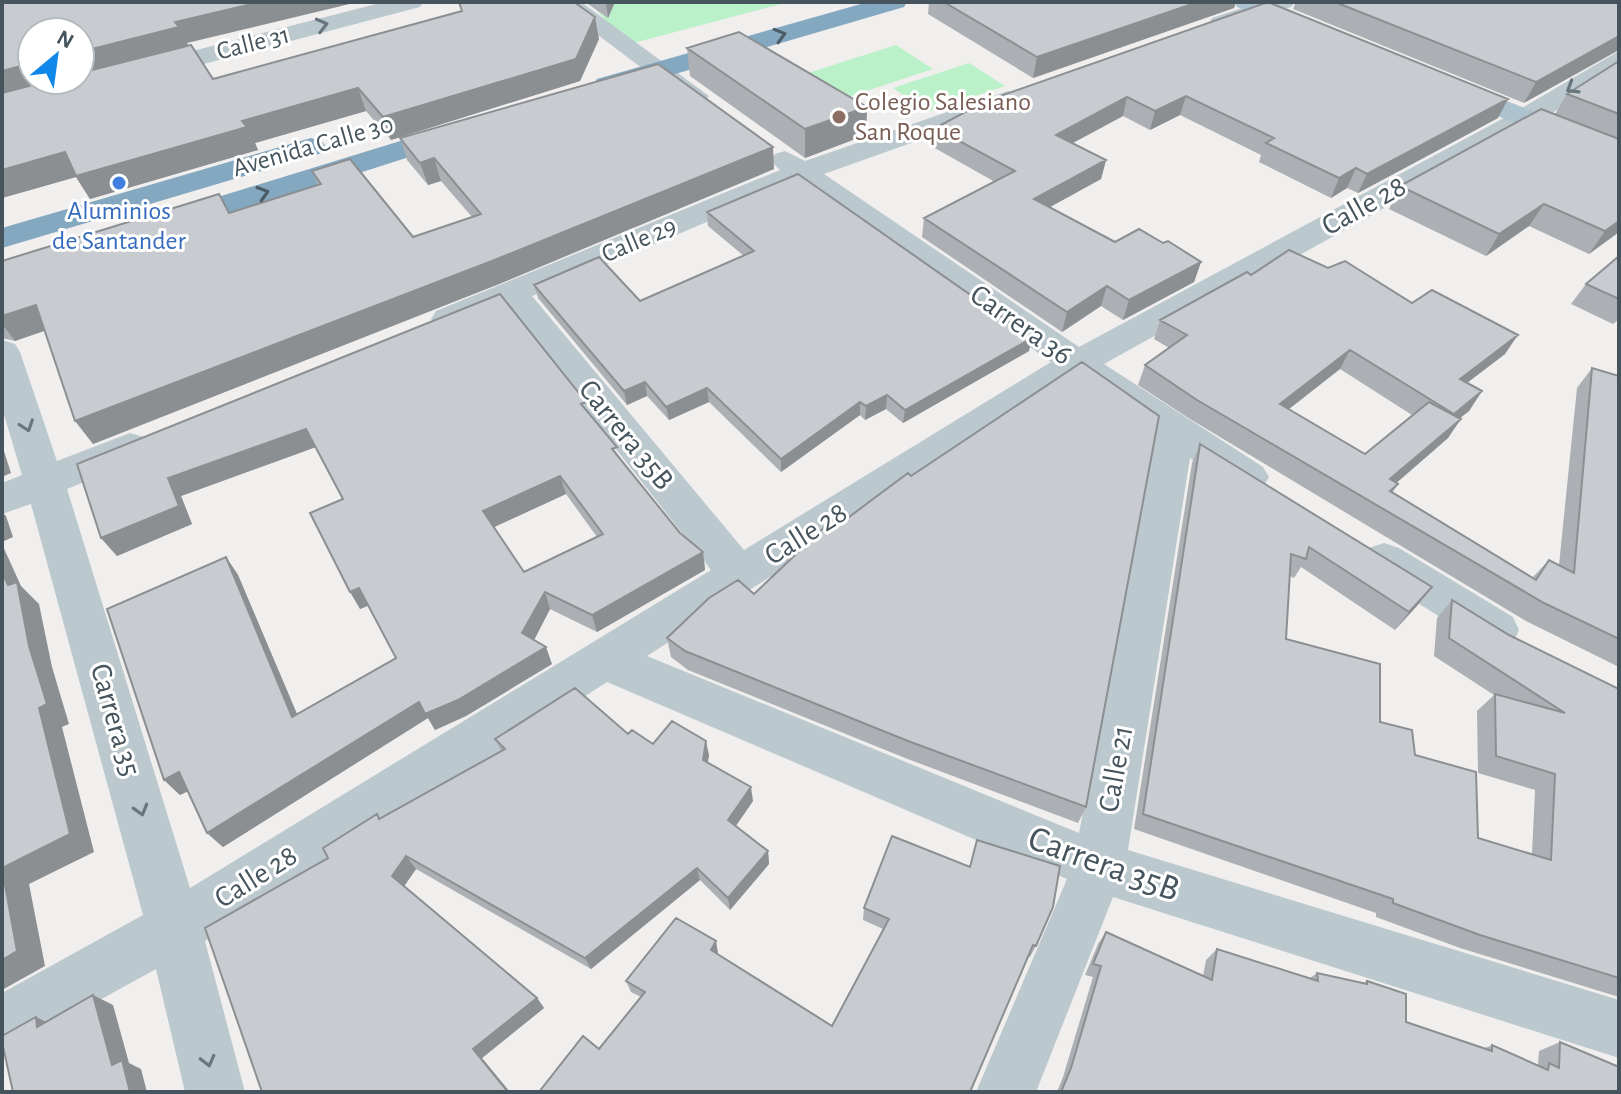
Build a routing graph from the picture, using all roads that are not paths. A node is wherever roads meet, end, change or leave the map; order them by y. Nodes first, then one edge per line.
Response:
1 (412, 2) edge
2 (566, 2) edge
3 (808, 2) edge
4 (895, 2) edge
5 (1264, 4) edge
6 (1191, 34) edge
7 (1335, 39) edge
8 (1619, 59) edge
9 (647, 60) junction
10 (1423, 75) edge
11 (123, 76) edge
12 (587, 79) dead end
13 (1041, 87) edge
14 (454, 105) edge
15 (424, 114) edge
16 (1525, 118) junction
17 (495, 121) edge
18 (333, 140) dead end
19 (1619, 156) edge
20 (801, 172) junction
21 (136, 233) edge
22 (2, 238) edge
23 (512, 294) junction
24 (424, 329) edge
25 (2, 352) edge
26 (1077, 363) junction
27 (1175, 431) junction
28 (162, 434) edge
29 (45, 481) junction
30 (1281, 497) edge
31 (2, 499) edge
32 (1362, 546) edge
33 (740, 576) junction
34 (1522, 644) edge
35 (603, 659) junction
36 (1099, 867) junction
37 (175, 928) junction
38 (2, 1025) edge
39 (1619, 1029) edge
40 (215, 1092) edge
41 (1006, 1092) edge

11 -> 1 street, Calle 31
2 - 9 street, Carrera 36
3 - 9 highway
9 -> 4 highway
5 - 6 street
5 - 7 main road
8 -> 16 street, Calle 28
9 - 12 highway
9 - 20 street, Carrera 36
10 - 16 main road
13 - 20 street, Calle 29
14 - 15 highway, Avenida Calle 30
16 - 19 main road
16 - 26 street, Calle 28
21 -> 17 highway, Avenida Calle 30
18 - 22 highway, Avenida Calle 30
20 - 23 street, Calle 29
20 - 26 street, Carrera 36
23 - 24 street, Calle 29
23 - 33 street, Carrera 35B
25 -> 29 street, Carrera 35
26 - 27 street, Carrera 36
26 - 33 street, Calle 28
27 - 30 street, Carrera 36
27 - 36 street, Calle 21
28 - 29 street
29 - 31 street
29 -> 37 street, Carrera 35
32 - 34 street
33 - 35 street, Calle 28
35 - 36 street, Carrera 35B
35 - 37 street, Calle 28
36 - 39 street, Carrera 35B
36 - 41 street, Calle 21
37 - 38 street, Calle 28
37 -> 40 street, Carrera 35

